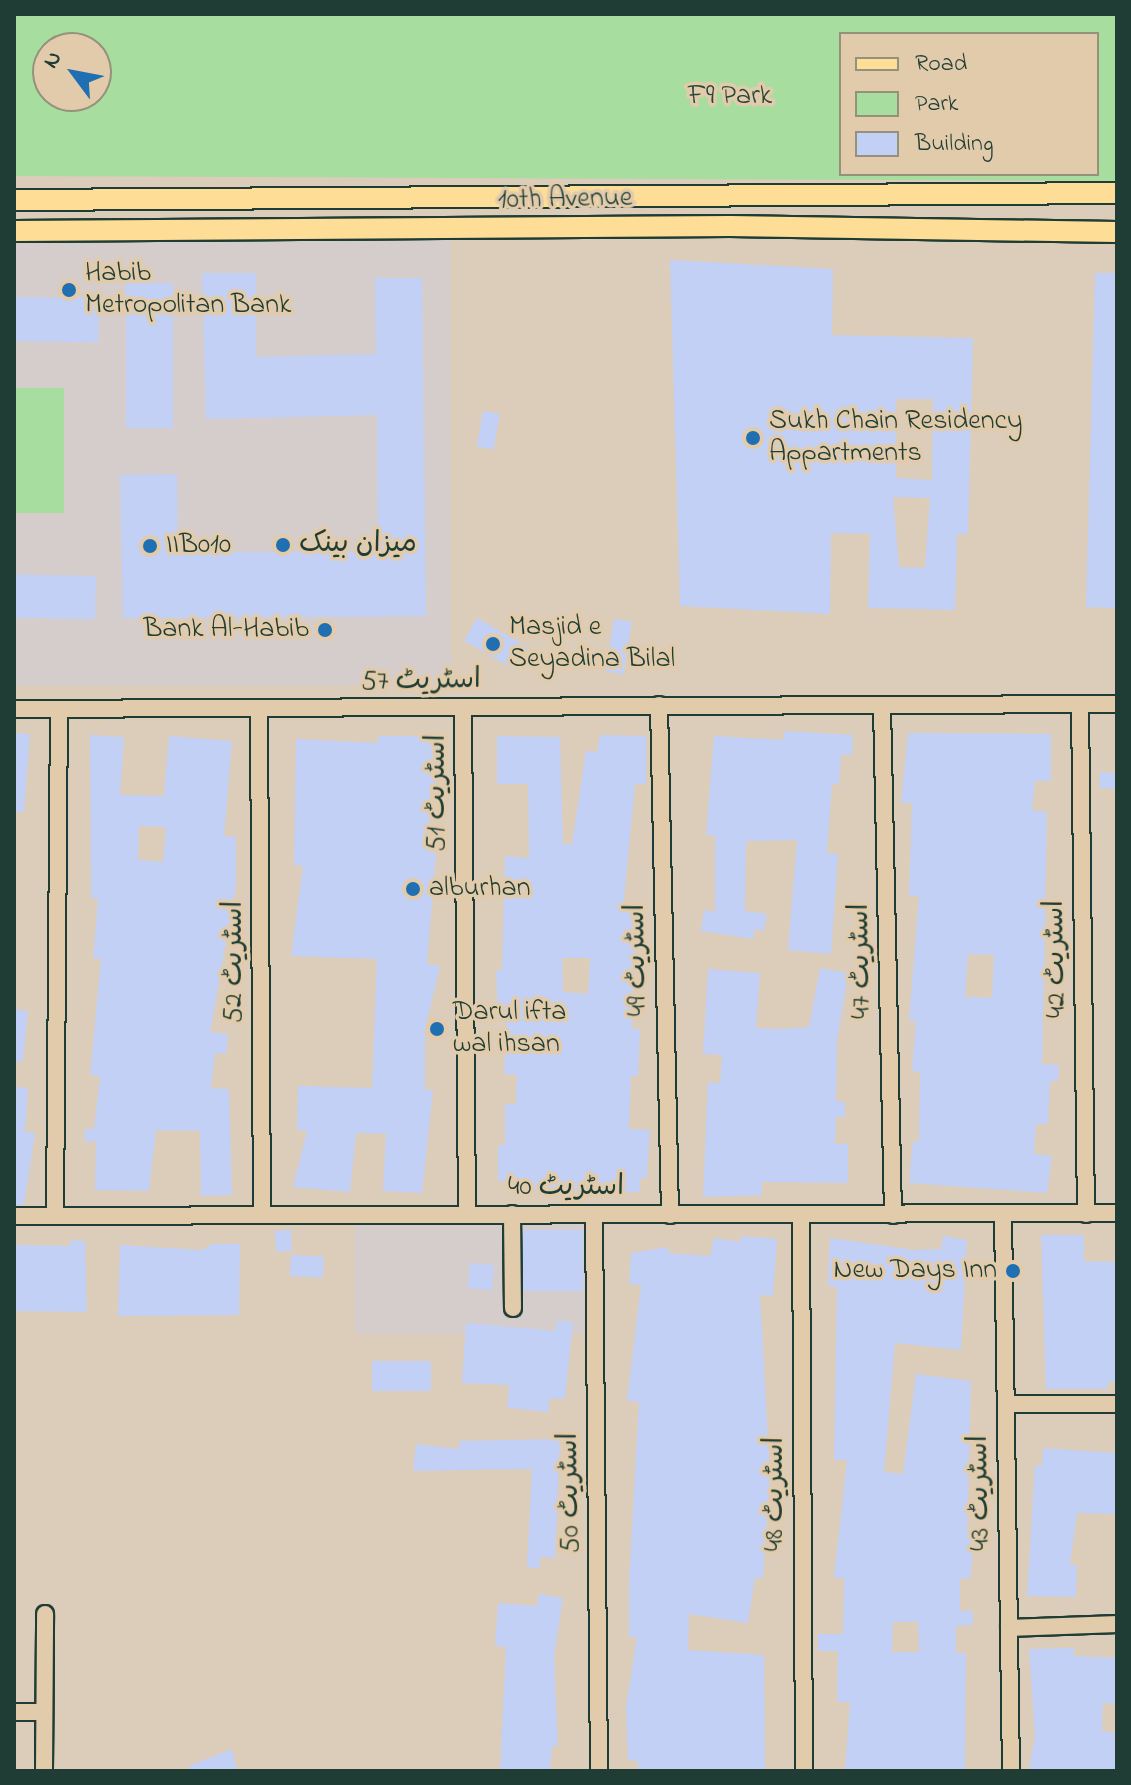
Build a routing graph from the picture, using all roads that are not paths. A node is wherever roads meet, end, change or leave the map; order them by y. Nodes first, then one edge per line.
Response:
1 (1117, 193) edge
2 (616, 196) junction
3 (14, 200) edge
4 (616, 227) junction
5 (14, 231) edge
6 (1117, 232) edge
7 (1080, 704) junction
8 (1117, 704) edge
9 (659, 705) junction
10 (882, 706) junction
11 (463, 708) junction
12 (14, 709) edge
13 (59, 709) junction
14 (259, 712) junction
15 (262, 1212) junction
16 (1117, 1213) edge
17 (467, 1214) junction
18 (512, 1214) junction
19 (594, 1214) junction
20 (1003, 1214) junction
21 (1086, 1214) junction
22 (55, 1215) junction
23 (670, 1215) junction
24 (893, 1215) junction
25 (14, 1216) edge
26 (801, 1216) junction
27 (513, 1308) dead end
28 (1006, 1404) junction
29 (1117, 1404) edge
30 (45, 1614) dead end
31 (1117, 1624) edge
32 (1009, 1628) junction
33 (14, 1712) edge
34 (44, 1712) junction
35 (44, 1771) edge
36 (599, 1771) edge
37 (804, 1771) edge
38 (1011, 1771) edge

1 - 2 main road, 10th Avenue
2 - 3 main road, 10th Avenue
2 - 4 main road
4 - 5 main road, 10th Avenue
4 - 6 main road, 10th Avenue
7 - 8 street, اسٹریٹ 57
7 - 10 street, اسٹریٹ 57
7 - 21 street, اسٹریٹ 42
9 - 10 street, اسٹریٹ 57
9 - 11 street, اسٹریٹ 57
9 - 23 street, اسٹریٹ 49
10 - 24 street, اسٹریٹ 47
11 - 14 street, اسٹریٹ 57
11 - 17 street, اسٹریٹ 51
12 - 13 street, اسٹریٹ 57
13 - 14 street, اسٹریٹ 57
13 - 22 street
14 - 15 street, اسٹریٹ 52
15 - 17 street, اسٹریٹ 40
15 - 22 street, اسٹریٹ 40
16 - 21 street, اسٹریٹ 40
17 - 18 street, اسٹریٹ 40
18 - 19 street, اسٹریٹ 40
18 - 27 street
19 - 23 street, اسٹریٹ 40
19 - 36 street, اسٹریٹ 50
20 - 21 street, اسٹریٹ 40
20 - 24 street, اسٹریٹ 40
20 - 28 street, اسٹریٹ 43
22 - 25 street, اسٹریٹ 40
23 - 26 street, اسٹریٹ 40
24 - 26 street, اسٹریٹ 40
26 - 37 street, اسٹریٹ 48
28 - 29 street
28 - 32 street, اسٹریٹ 43
30 - 34 street
31 - 32 street
32 - 38 street, اسٹریٹ 43
33 - 34 street
34 - 35 street

